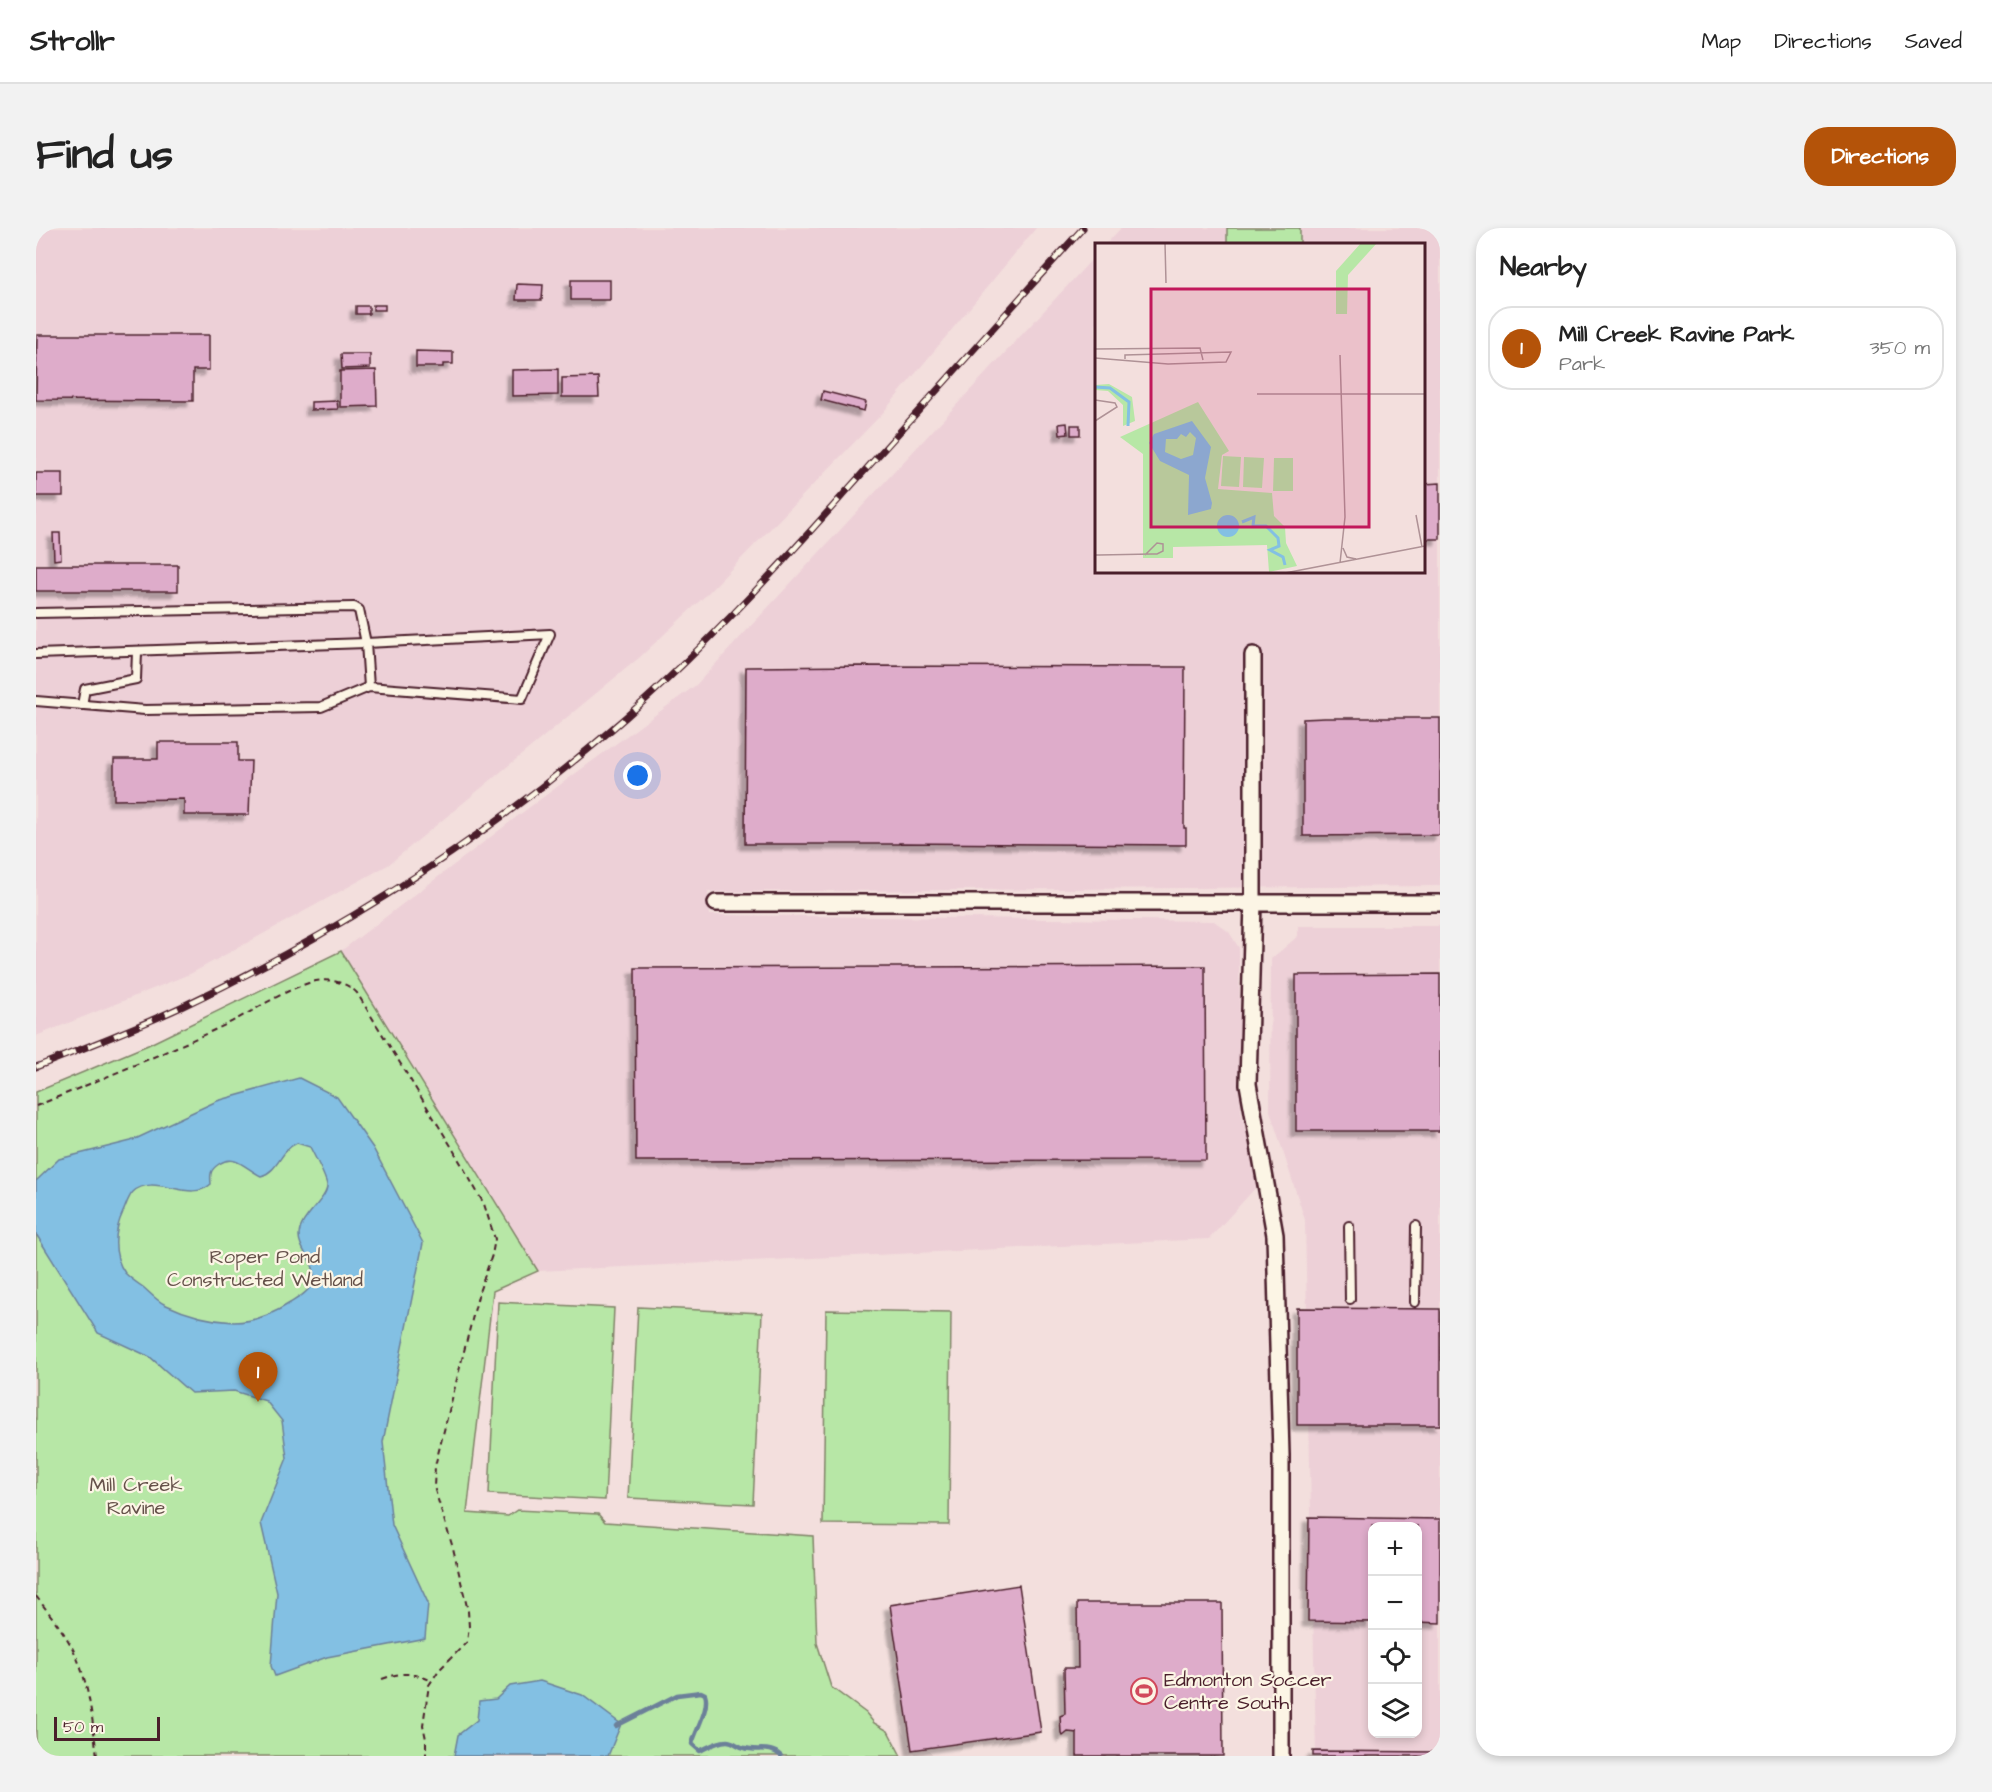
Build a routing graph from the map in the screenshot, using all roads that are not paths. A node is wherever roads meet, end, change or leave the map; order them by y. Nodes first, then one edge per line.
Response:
1 (36, 613) edge
2 (366, 643) junction
3 (137, 652) junction
4 (36, 654) edge
5 (1253, 655) dead end
6 (369, 687) junction
7 (36, 701) edge
8 (82, 705) junction
9 (1253, 902) junction
10 (716, 903) dead end
11 (1440, 903) edge
12 (1349, 1226) dead end
13 (1416, 1226) dead end
14 (1350, 1299) dead end
15 (1415, 1302) dead end
16 (1281, 1756) edge

1 - 2 lane
2 - 3 lane
2 - 6 lane
2 - 6 lane
3 - 4 lane
3 - 8 lane
5 - 9 street
6 - 8 lane
7 - 8 lane
9 - 10 street
9 - 11 street
9 - 16 street
12 - 14 lane
13 - 15 lane

